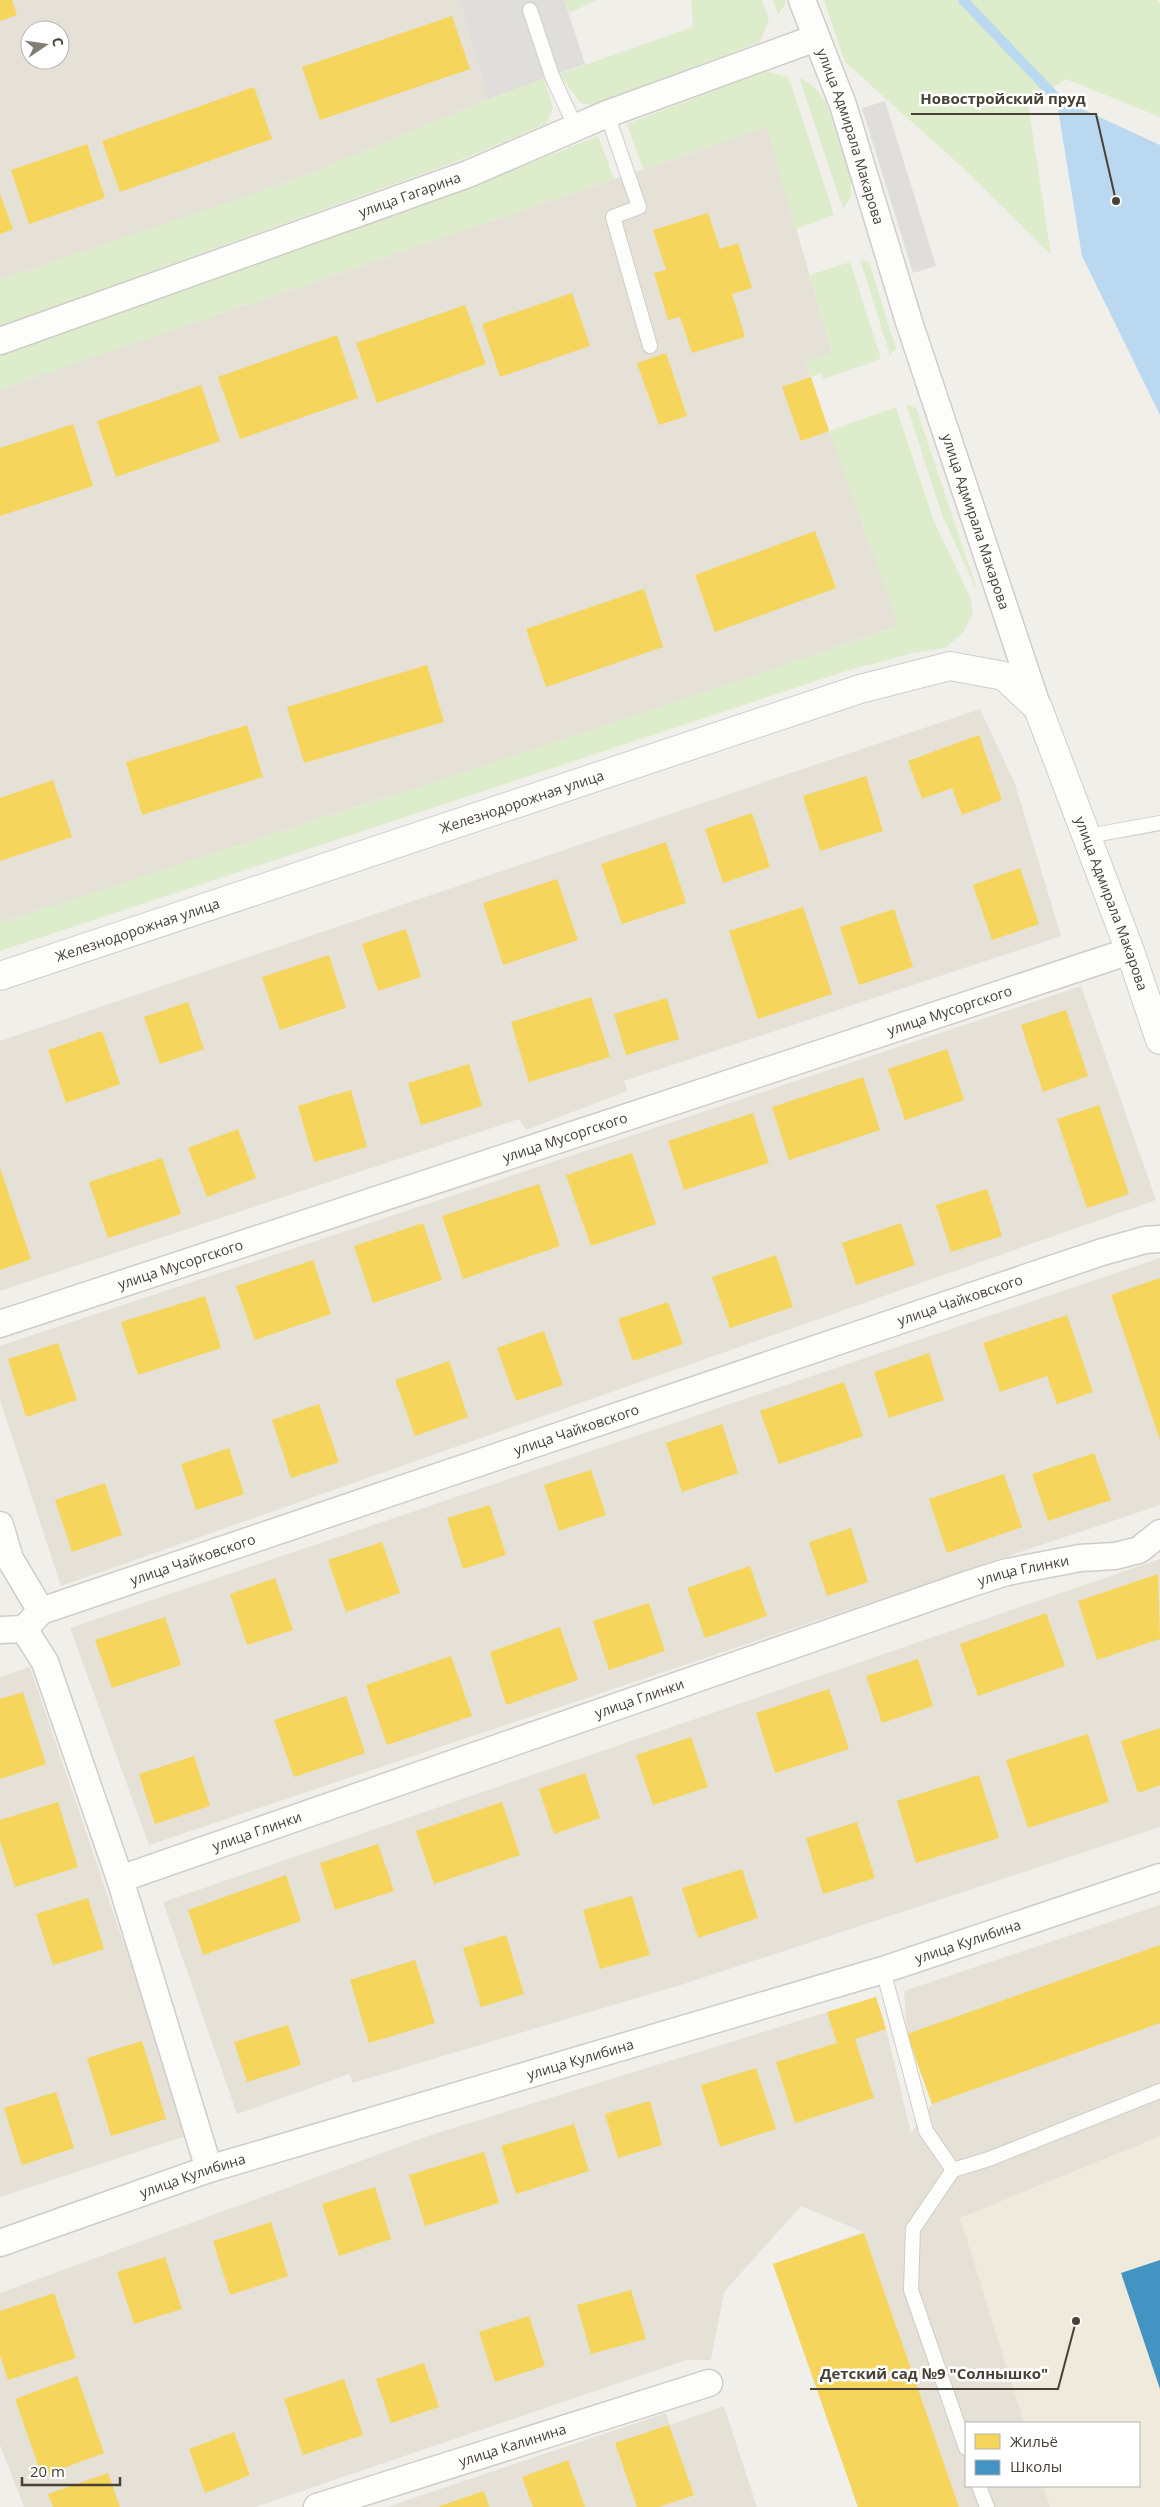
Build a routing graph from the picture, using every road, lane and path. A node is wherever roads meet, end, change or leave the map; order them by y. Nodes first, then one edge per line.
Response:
1 (802, 0) edge
2 (530, 10) dead end
3 (816, 38) junction
4 (607, 114) junction
5 (576, 128) junction
6 (0, 341) edge
7 (650, 346) dead end
8 (1038, 708) junction
9 (1160, 823) edge
10 (1088, 836) junction
11 (1130, 951) junction
12 (0, 976) edge
13 (1160, 1040) edge
14 (1160, 1240) edge
15 (0, 1324) edge
16 (0, 1524) edge
17 (1160, 1532) edge
18 (5, 1568) edge
19 (22, 1624) edge
20 (1160, 1877) edge
21 (120, 1879) junction
22 (883, 1970) junction
23 (1160, 2091) edge
24 (209, 2169) junction
25 (953, 2170) junction
26 (0, 2243) edge
27 (709, 2383) dead end
28 (965, 2445) edge
29 (980, 2487) edge
30 (317, 2507) edge
31 (987, 2507) edge

1 - 3 street, улица Адмирала Макарова
2 - 5 lane
3 - 4 street, улица Гагарина
3 - 8 street, улица Адмирала Макарова
4 - 5 street, улица Гагарина
4 - 7 lane
5 - 6 street, улица Гагарина
8 - 10 street, улица Адмирала Макарова
8 - 12 street, Железнодорожная улица
9 - 10 lane
10 - 11 street, улица Адмирала Макарова
11 - 13 street, улица Адмирала Макарова
11 - 15 street, улица Мусоргского
14 - 19 street, улица Чайковского
16 - 18 street
17 - 21 street, улица Глинки
18 - 19 street
19 - 21 street
20 - 22 street, улица Кулибина
21 - 24 street
22 - 24 street, улица Кулибина
22 - 25 lane
23 - 25 lane
24 - 26 street, улица Кулибина
25 - 28 lane
27 - 30 street, улица Калинина
29 - 31 lane

